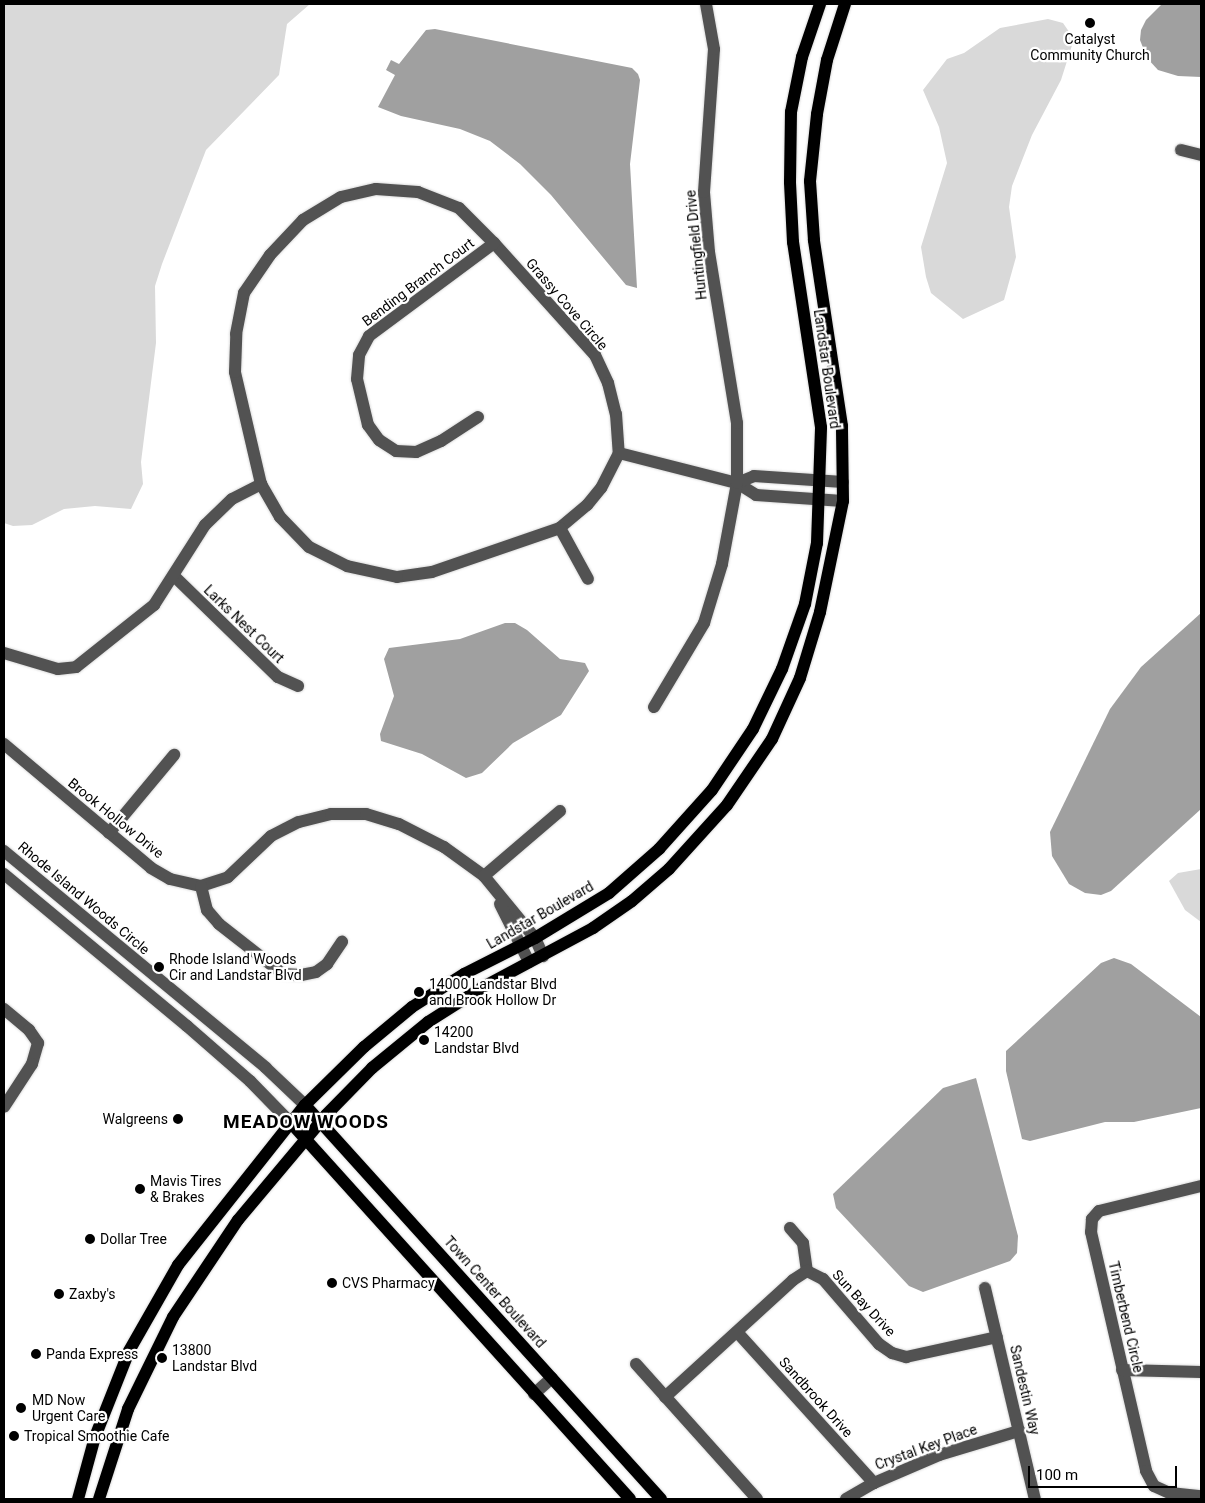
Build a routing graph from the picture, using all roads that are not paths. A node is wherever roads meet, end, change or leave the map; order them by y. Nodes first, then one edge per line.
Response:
1 (706, 4) edge
2 (820, 4) edge
3 (844, 4) edge
4 (1181, 150) dead end
5 (1201, 156) edge
6 (494, 242) junction
7 (478, 417) dead end
8 (619, 453) junction
9 (821, 482) junction
10 (843, 482) junction
11 (261, 484) junction
12 (736, 484) junction
13 (820, 500) junction
14 (843, 502) junction
15 (560, 528) junction
16 (174, 576) junction
17 (588, 578) dead end
18 (4, 653) edge
19 (298, 686) dead end
20 (654, 707) dead end
21 (4, 744) edge
22 (174, 755) dead end
23 (560, 811) dead end
24 (109, 833) junction
25 (4, 851) edge
26 (4, 874) edge
27 (484, 876) junction
28 (201, 886) junction
29 (535, 938) junction
30 (342, 942) dead end
31 (520, 945) junction
32 (543, 956) junction
33 (529, 962) junction
34 (4, 1009) edge
35 (305, 1105) junction
36 (4, 1107) edge
37 (322, 1121) junction
38 (291, 1123) junction
39 (305, 1140) junction
40 (1201, 1186) edge
41 (790, 1228) dead end
42 (807, 1271) junction
43 (985, 1288) dead end
44 (737, 1332) junction
45 (997, 1337) junction
46 (636, 1364) dead end
47 (1122, 1370) junction
48 (1201, 1372) edge
49 (552, 1378) junction
50 (534, 1394) junction
51 (665, 1397) junction
52 (1019, 1431) junction
53 (874, 1483) junction
54 (1201, 1496) edge
55 (78, 1499) edge
56 (98, 1499) edge
57 (630, 1499) edge
58 (661, 1499) edge
59 (757, 1499) edge
60 (846, 1499) edge
61 (1035, 1499) edge

1 - 12 street, Huntingfield Drive
2 - 9 main road, Landstar Boulevard
3 - 10 main road, Landstar Boulevard
4 - 5 street
6 - 7 street, Bending Branch Court
6 - 8 street, Grassy Cove Circle
6 - 11 street, Grassy Cove Circle
8 - 12 street
8 - 15 street, Grassy Cove Circle
9 - 10 street
9 - 12 street
9 - 13 main road, Landstar Boulevard
10 - 14 main road, Landstar Boulevard
11 - 15 street, Grassy Cove Circle
11 - 16 street
12 - 13 street
12 - 20 street, Huntingfield Drive
13 - 14 street
13 - 29 main road, Landstar Boulevard
14 - 32 main road, Landstar Boulevard
15 - 17 street
16 - 18 street
16 - 19 street, Larks Nest Court
21 - 24 street, Brook Hollow Drive
22 - 24 street
23 - 27 street
24 - 28 street, Brook Hollow Drive
25 - 35 street, Rhode Island Woods Circle
26 - 38 street
27 - 28 street
27 - 29 street
27 - 31 street
28 - 30 street
29 - 31 main road, Landstar Boulevard
29 - 32 street
31 - 33 street
31 - 35 main road, Landstar Boulevard
32 - 33 main road, Landstar Boulevard
33 - 37 main road, Landstar Boulevard
34 - 36 street
35 - 37 main road, Town Center Boulevard
35 - 38 main road, Landstar Boulevard
37 - 39 main road, Landstar Boulevard
37 - 49 main road, Town Center Boulevard
38 - 39 main road
38 - 55 main road, Landstar Boulevard
39 - 50 main road
39 - 56 main road, Landstar Boulevard
40 - 47 street, Timberbend Circle
41 - 42 street
42 - 44 street
42 - 45 street, Sun Bay Drive
43 - 45 street, Sandestin Way
44 - 51 street
44 - 53 street, Sandbrook Drive
45 - 52 street, Sandestin Way
46 - 51 street
47 - 48 street
47 - 54 street, Timberbend Circle
49 - 50 street
49 - 58 main road, Town Center Boulevard
50 - 57 main road
51 - 59 street
52 - 53 street, Crystal Key Place
52 - 61 street, Sandestin Way
53 - 60 street, Crystal Key Place

